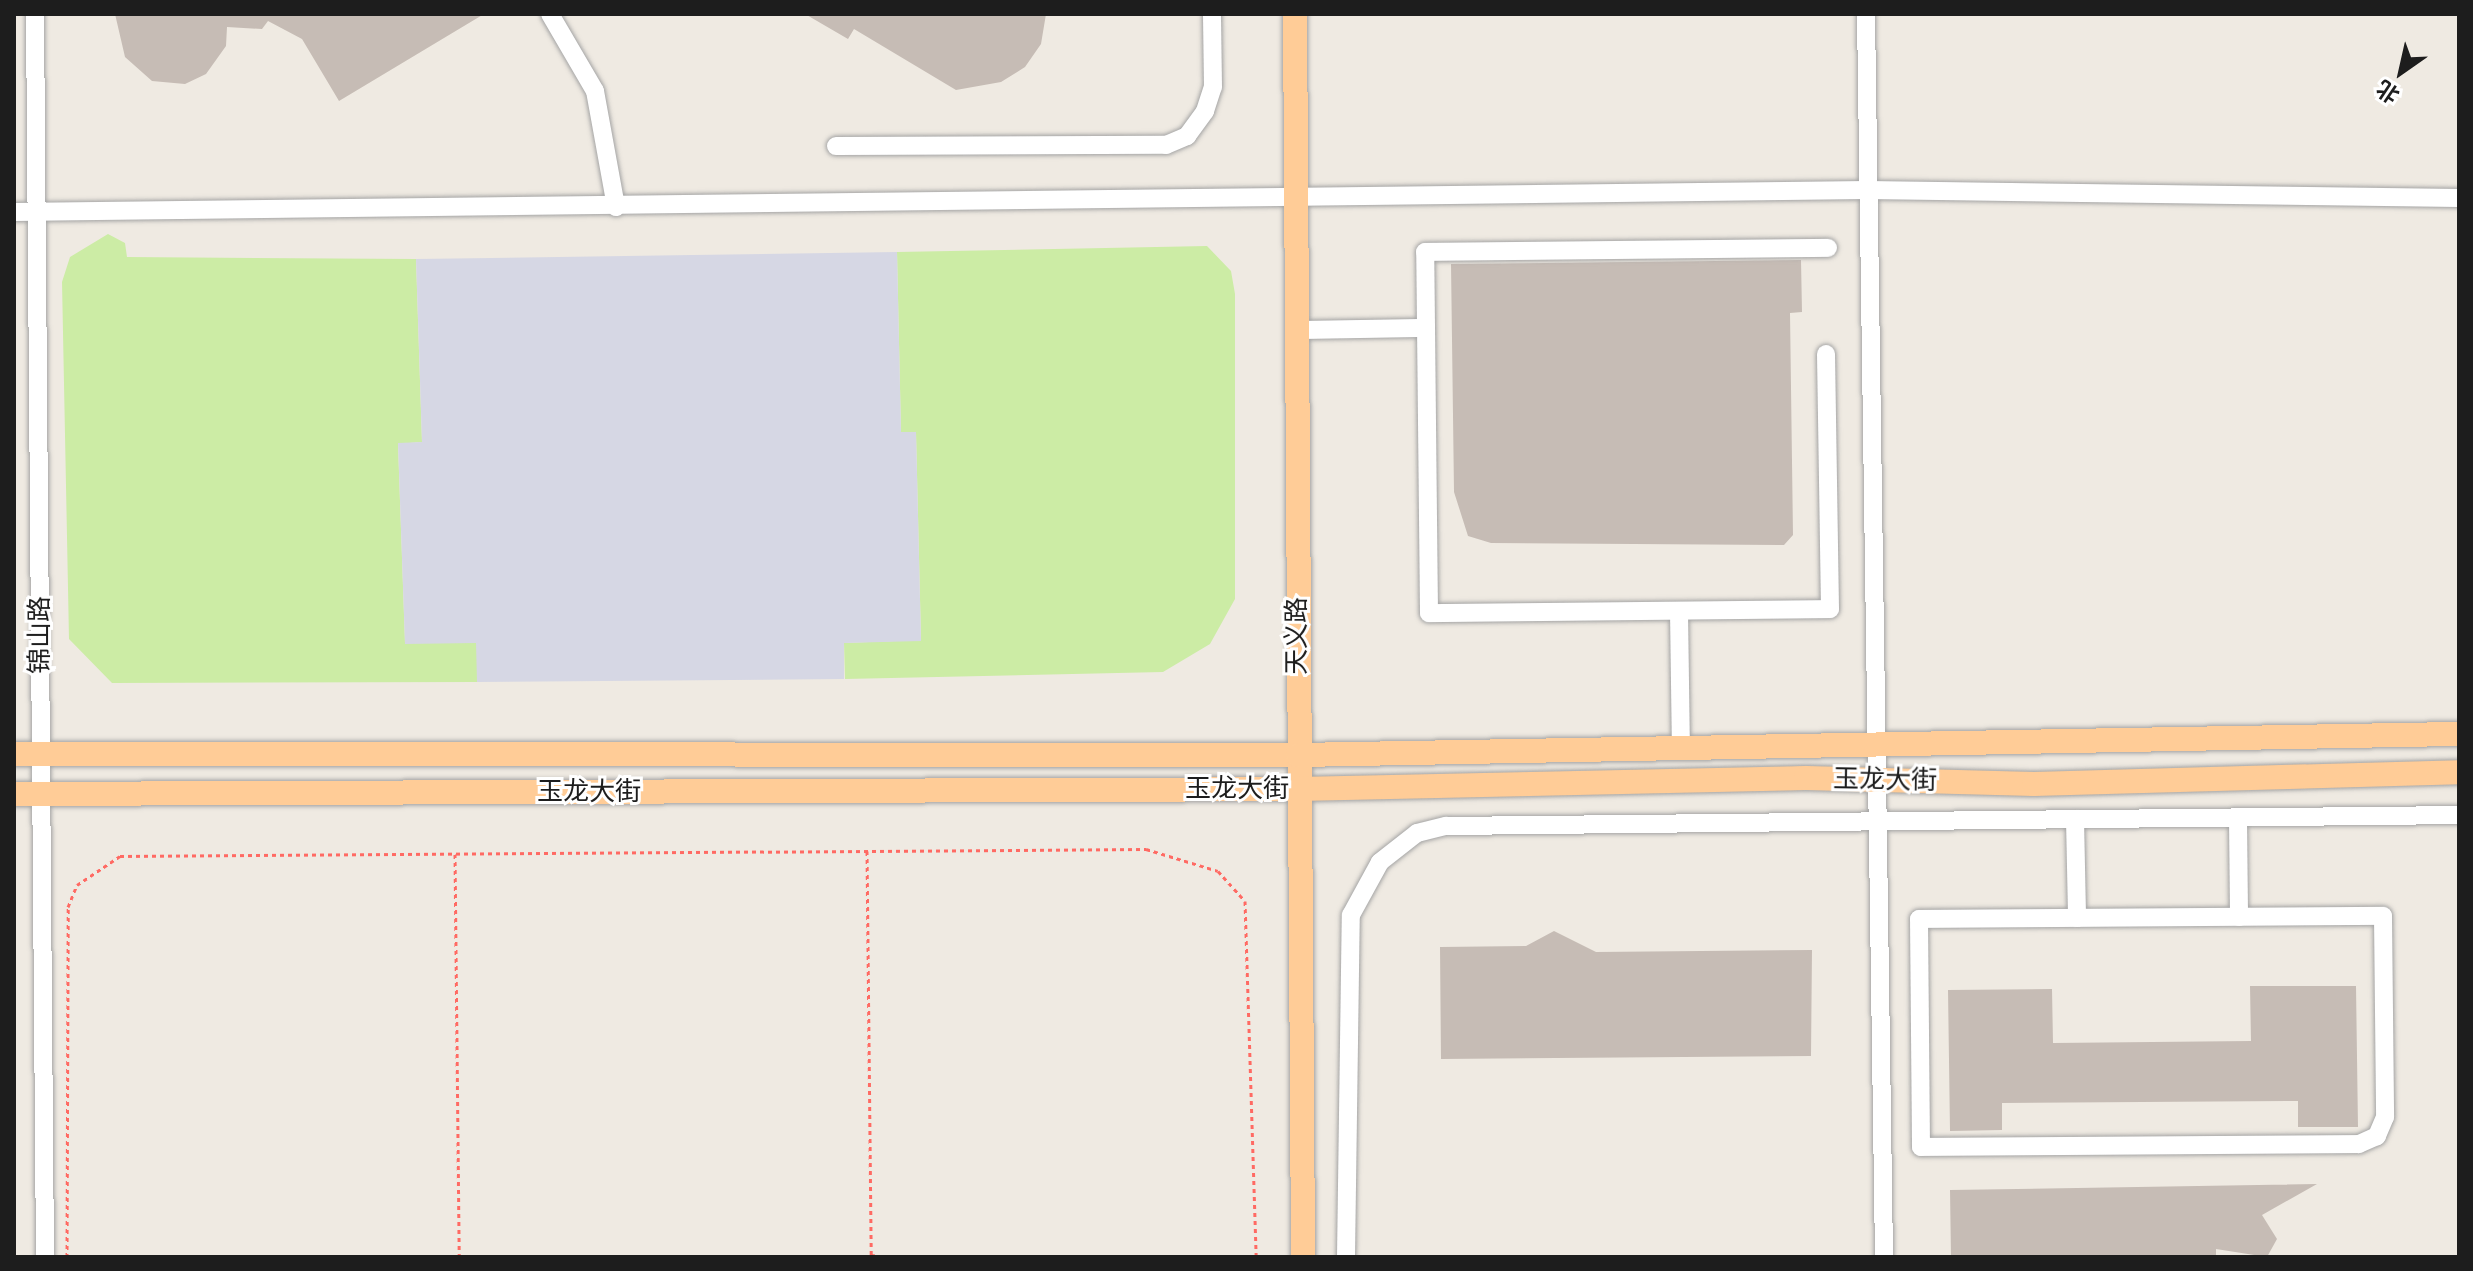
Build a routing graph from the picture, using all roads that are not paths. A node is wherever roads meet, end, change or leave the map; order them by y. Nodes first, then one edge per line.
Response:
1 (35, 14) edge
2 (550, 14) edge
3 (1212, 14) edge
4 (1295, 14) edge
5 (1866, 14) edge
6 (836, 146) dead end
7 (1867, 190) junction
8 (2459, 198) edge
9 (1296, 200) junction
10 (616, 207) junction
11 (14, 212) edge
12 (36, 212) junction
13 (1828, 248) dead end
14 (1425, 328) junction
15 (1296, 330) junction
16 (1826, 354) dead end
17 (1679, 611) junction
18 (2459, 734) edge
19 (1875, 747) junction
20 (1681, 749) junction
21 (14, 754) edge
22 (41, 754) junction
23 (1298, 755) junction
24 (2459, 772) edge
25 (1875, 780) junction
26 (1298, 789) junction
27 (14, 794) edge
28 (41, 794) junction
29 (2459, 815) edge
30 (2238, 818) junction
31 (2075, 819) junction
32 (1876, 821) junction
33 (2239, 917) junction
34 (2077, 918) junction
35 (45, 1257) edge
36 (1303, 1257) edge
37 (1346, 1257) edge
38 (1884, 1257) edge

1 - 12 street, 锦山路
2 - 10 street
3 - 6 street
4 - 9 main road, 天义路
5 - 7 street
7 - 8 street
7 - 9 street
7 - 19 street
9 - 10 street
9 - 15 main road, 天义路
10 - 12 street
11 - 12 street
12 - 22 street, 锦山路
13 - 14 street
14 - 15 street
14 - 17 street
15 - 23 main road, 天义路
16 - 17 street
17 - 20 street
18 - 19 main road, 玉龙大街
19 - 20 main road, 玉龙大街
19 - 25 street
20 - 23 main road, 玉龙大街
21 - 22 main road, 玉龙大街
22 - 23 main road, 玉龙大街
22 - 28 street, 锦山路
23 - 26 main road, 天义路
24 - 25 main road, 玉龙大街
25 - 26 main road, 玉龙大街
25 - 32 street
26 - 28 main road, 玉龙大街
26 - 36 main road, 天义路
27 - 28 main road, 玉龙大街
28 - 35 street, 锦山路
29 - 30 street
30 - 31 street
30 - 33 street
31 - 32 street
31 - 34 street
32 - 37 street
32 - 38 street
33 - 34 street
33 - 34 street

